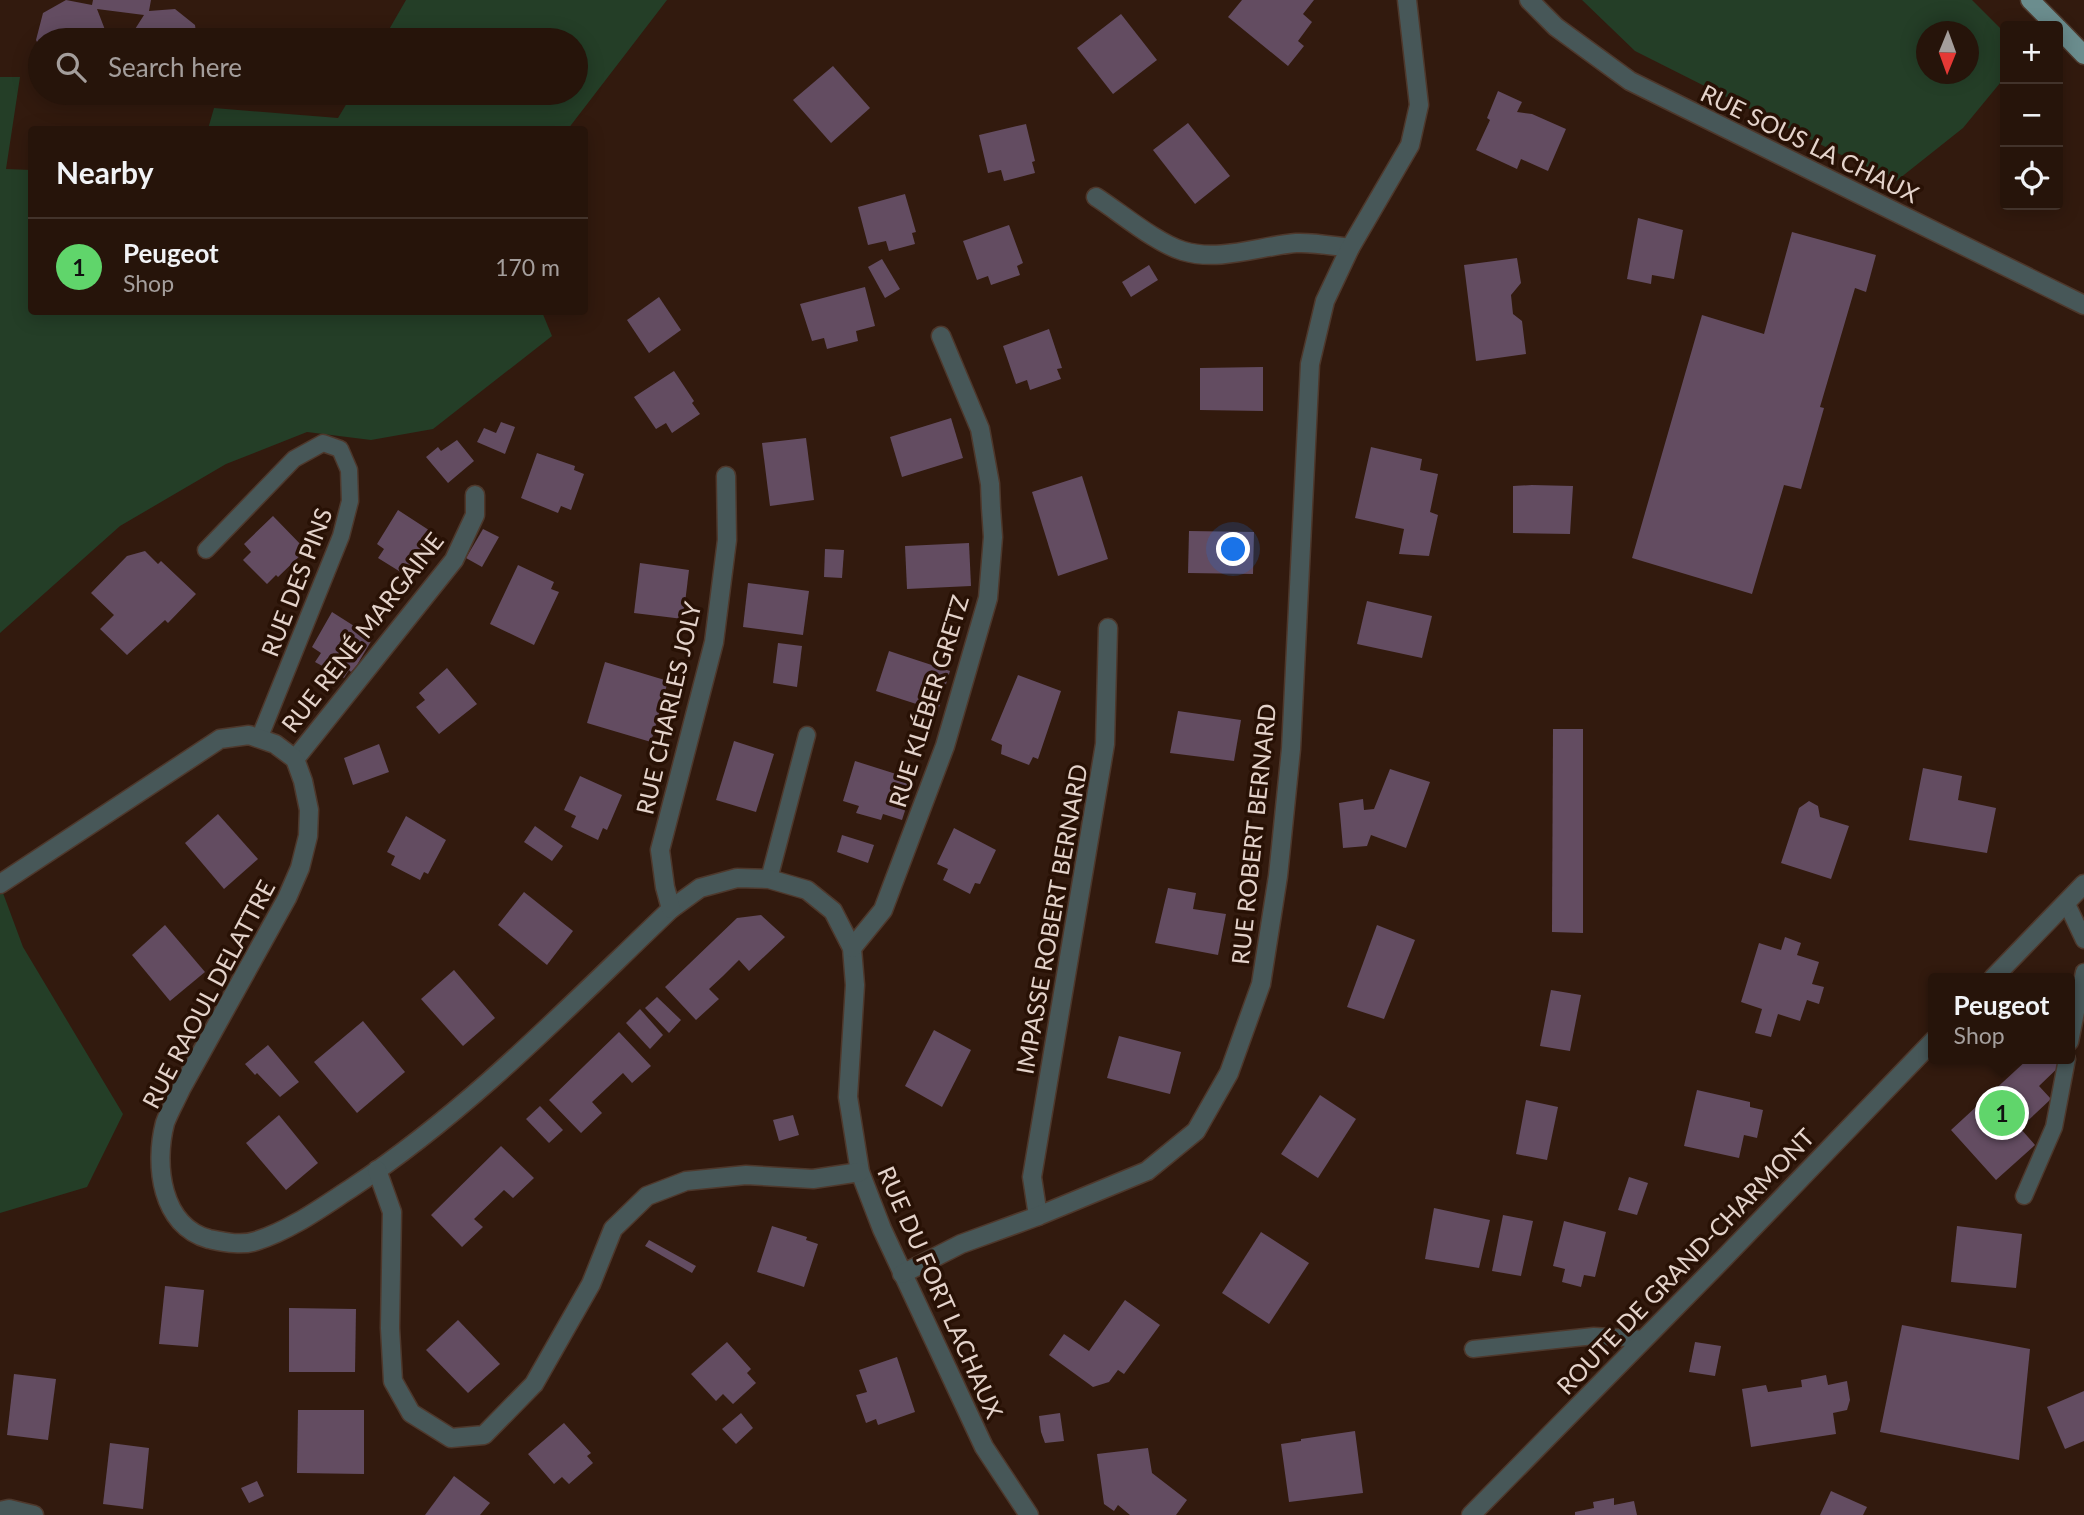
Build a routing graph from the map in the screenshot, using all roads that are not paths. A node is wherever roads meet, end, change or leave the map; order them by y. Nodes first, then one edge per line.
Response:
1 (1407, 0) edge
2 (1530, 0) edge
3 (2030, 0) edge
4 (2051, 21) edge
5 (2063, 33) edge
6 (2084, 55) edge
7 (1096, 197) dead end
8 (1350, 248) junction
9 (2084, 305) edge
10 (941, 336) dead end
11 (726, 475) dead end
12 (475, 495) dead end
13 (206, 550) dead end
14 (1108, 628) dead end
15 (807, 735) dead end
16 (259, 739) junction
17 (295, 759) junction
18 (769, 879) junction
19 (0, 884) edge
20 (2084, 884) edge
21 (2066, 902) junction
22 (671, 909) junction
23 (2084, 940) edge
24 (852, 948) junction
25 (2084, 972) edge
26 (1998, 973) edge
27 (2075, 1017) edge
28 (1928, 1046) edge
29 (2066, 1064) edge
30 (377, 1170) junction
31 (860, 1172) junction
32 (2024, 1196) dead end
33 (1038, 1216) junction
34 (902, 1274) junction
35 (1644, 1339) junction
36 (1473, 1349) dead end
37 (0, 1511) edge
38 (34, 1515) edge
39 (1029, 1515) edge
40 (1471, 1515) edge

1 - 8 street, RUE ROBERT BERNARD
2 - 9 street, RUE SOUS LA CHAUX
3 - 4 main road
5 - 6 main road
7 - 8 street
8 - 33 street, RUE ROBERT BERNARD
10 - 24 street, RUE KLÉBER GRETZ
11 - 22 street, RUE CHARLES JOLY
12 - 17 street, RUE RENÉ MARGAINE
13 - 16 lane, RUE DES PINS
14 - 33 street, IMPASSE ROBERT BERNARD
15 - 18 lane
16 - 17 street
16 - 19 street
17 - 30 street, RUE RAOUL DELATTRE
18 - 22 street, RUE RAOUL DELATTRE
18 - 24 street, RUE RAOUL DELATTRE
20 - 21 street
21 - 23 lane
21 - 26 street
22 - 30 street, RUE RAOUL DELATTRE
24 - 31 street, RUE DU FORT LACHAUX
25 - 27 lane
28 - 35 street, ROUTE DE GRAND-CHARMONT
29 - 32 lane
30 - 31 street
31 - 34 street, RUE DU FORT LACHAUX
33 - 34 street, RUE ROBERT BERNARD
34 - 39 street, RUE DU FORT LACHAUX
35 - 36 lane
35 - 40 street, ROUTE DE GRAND-CHARMONT
37 - 38 street

